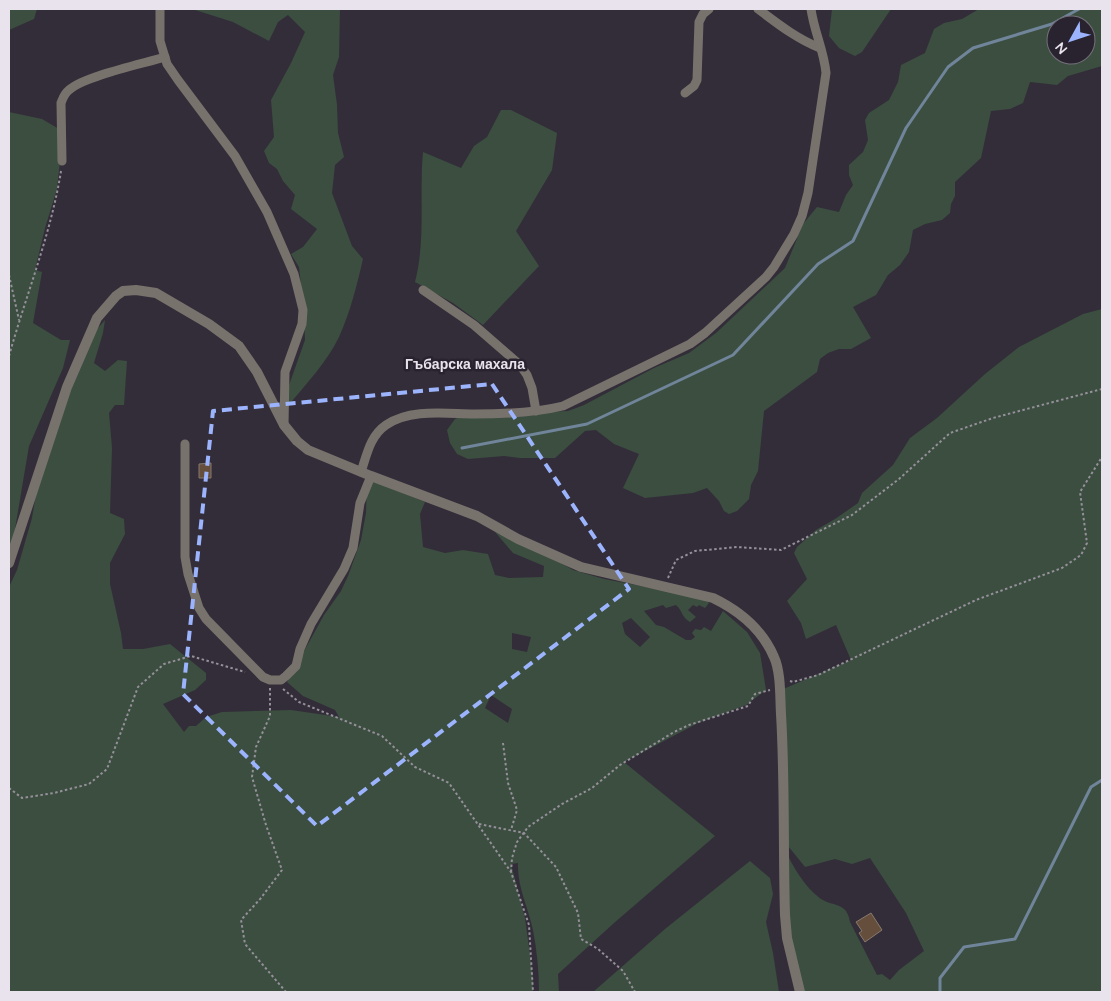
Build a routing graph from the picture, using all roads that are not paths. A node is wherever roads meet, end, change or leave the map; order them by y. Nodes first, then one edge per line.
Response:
1 (160, 9) edge
2 (709, 9) edge
3 (758, 9) edge
4 (811, 9) edge
5 (820, 48) junction
6 (165, 57) junction
7 (685, 93) dead end
8 (62, 161) road end
9 (422, 290) dead end
10 (536, 411) junction
11 (284, 425) junction
12 (185, 444) dead end
13 (362, 472) junction
14 (372, 476) junction
15 (9, 564) edge
16 (800, 992) edge

1 - 6 street
2 - 7 street
3 - 5 street
4 - 5 street
5 - 10 street
6 - 8 street
6 - 11 street
9 - 10 street
10 - 13 street
11 - 13 street
11 - 15 street
12 - 14 street
13 - 14 street
14 - 16 street

